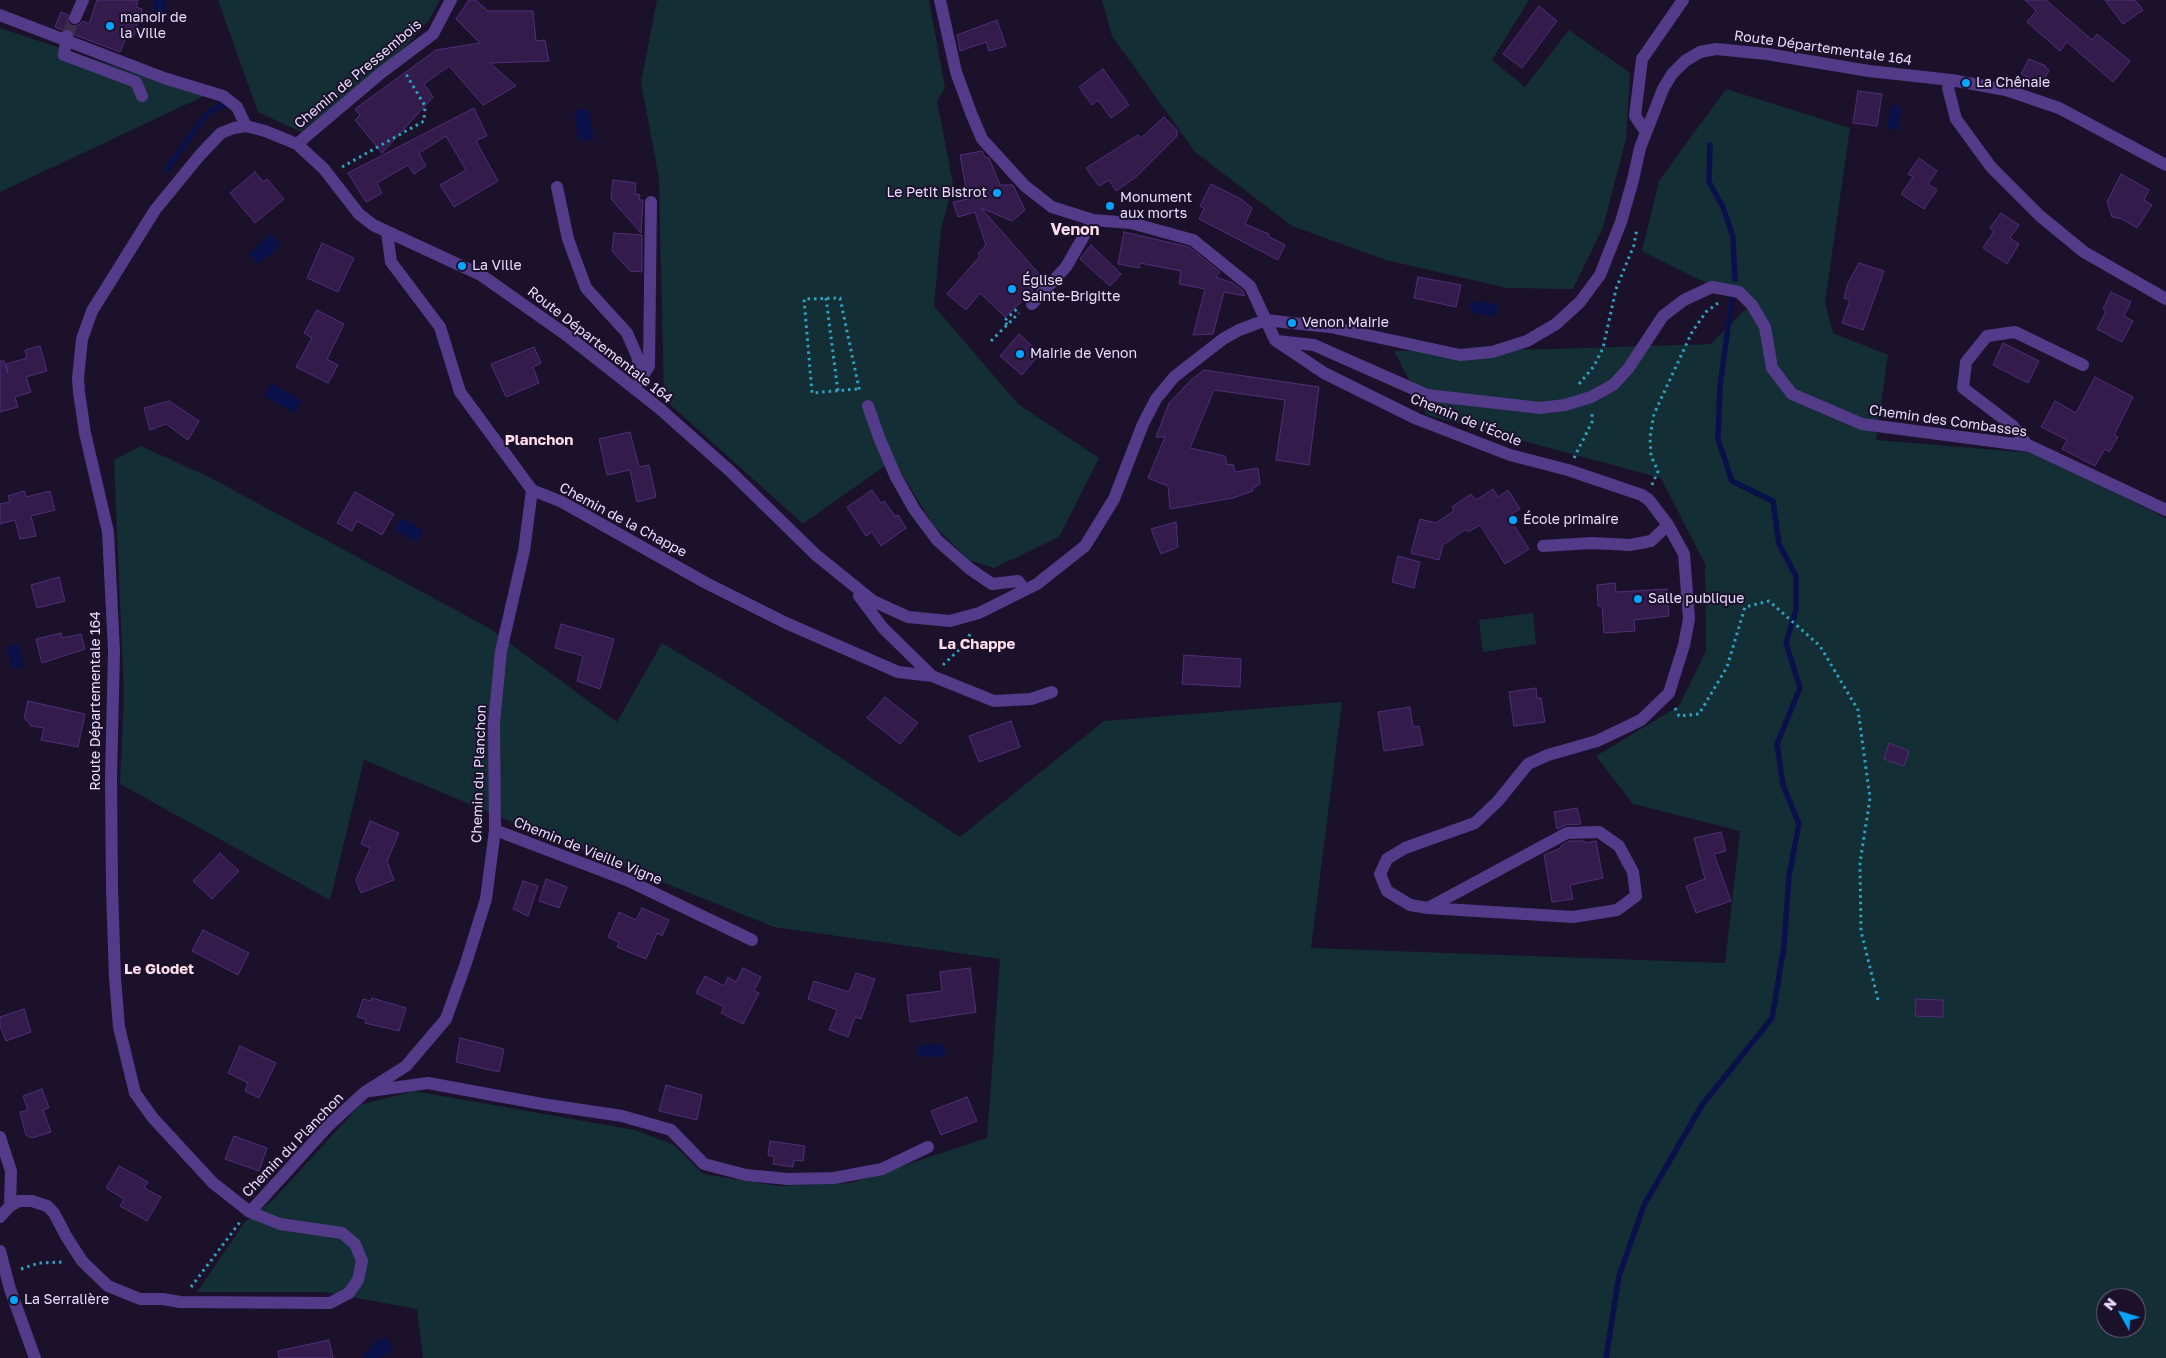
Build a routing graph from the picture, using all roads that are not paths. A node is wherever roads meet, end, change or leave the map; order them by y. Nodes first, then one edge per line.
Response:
1 (83, 0) edge
2 (451, 0) edge
3 (940, 0) edge
4 (1684, 0) edge
5 (0, 15) edge
6 (75, 18) tunnel mouth
7 (66, 38) junction
8 (1951, 80) junction
9 (142, 96) dead end
10 (246, 126) junction
11 (1646, 132) junction
12 (297, 144) junction
13 (2166, 165) edge
14 (557, 187) dead end
15 (651, 202) dead end
16 (1093, 220) junction
17 (387, 232) junction
18 (2166, 299) edge
19 (1032, 304) dead end
20 (1266, 320) junction
21 (1274, 340) junction
22 (2083, 365) dead end
23 (639, 384) junction
24 (868, 406) road end
25 (2028, 446) junction
26 (532, 490) junction
27 (2166, 510) edge
28 (1668, 525) junction
29 (1542, 546) dead end
30 (850, 584) junction
31 (1025, 590) junction
32 (932, 676) junction
33 (1052, 692) dead end
34 (495, 830) junction
35 (1428, 908) junction
36 (752, 940) dead end
37 (365, 1092) junction
38 (0, 1137) edge
39 (928, 1147) dead end
40 (0, 1195) edge
41 (10, 1206) junction
42 (250, 1212) junction
43 (0, 1218) edge
44 (0, 1251) edge
45 (35, 1358) edge

1 - 6 street
2 - 12 street, Chemin de Pressembois
3 - 16 street
4 - 11 street
5 - 7 street
7 - 9 street
7 - 10 street
8 - 11 street, Route Départementale 164
8 - 13 street, Route Départementale 164
8 - 18 street
10 - 12 street, Route Départementale 164
10 - 42 street, Route Départementale 164
11 - 20 street, Route Départementale 164
12 - 17 street, Route Départementale 164
14 - 23 street
15 - 23 street
16 - 19 street
16 - 20 street
17 - 23 street, Route Départementale 164
17 - 26 street
20 - 21 street
20 - 31 street, Route Départementale 164
21 - 25 street, Chemin des Combasses
21 - 28 street, Chemin de l'École
22 - 25 street
23 - 30 street, Route Départementale 164
24 - 31 street
25 - 27 street, Chemin des Combasses
26 - 32 street, Chemin de la Chappe
26 - 34 street, Chemin du Planchon
28 - 29 street
28 - 35 street, Chemin de l'École
30 - 31 street, Route Départementale 164
30 - 32 street
32 - 33 street
34 - 36 street, Chemin de Vieille Vigne
34 - 37 street, Chemin du Planchon
35 - 35 street
37 - 39 street
37 - 42 street, Chemin du Planchon
38 - 41 street
40 - 41 street
41 - 42 street, Route Départementale 164
41 - 43 street
44 - 45 street

